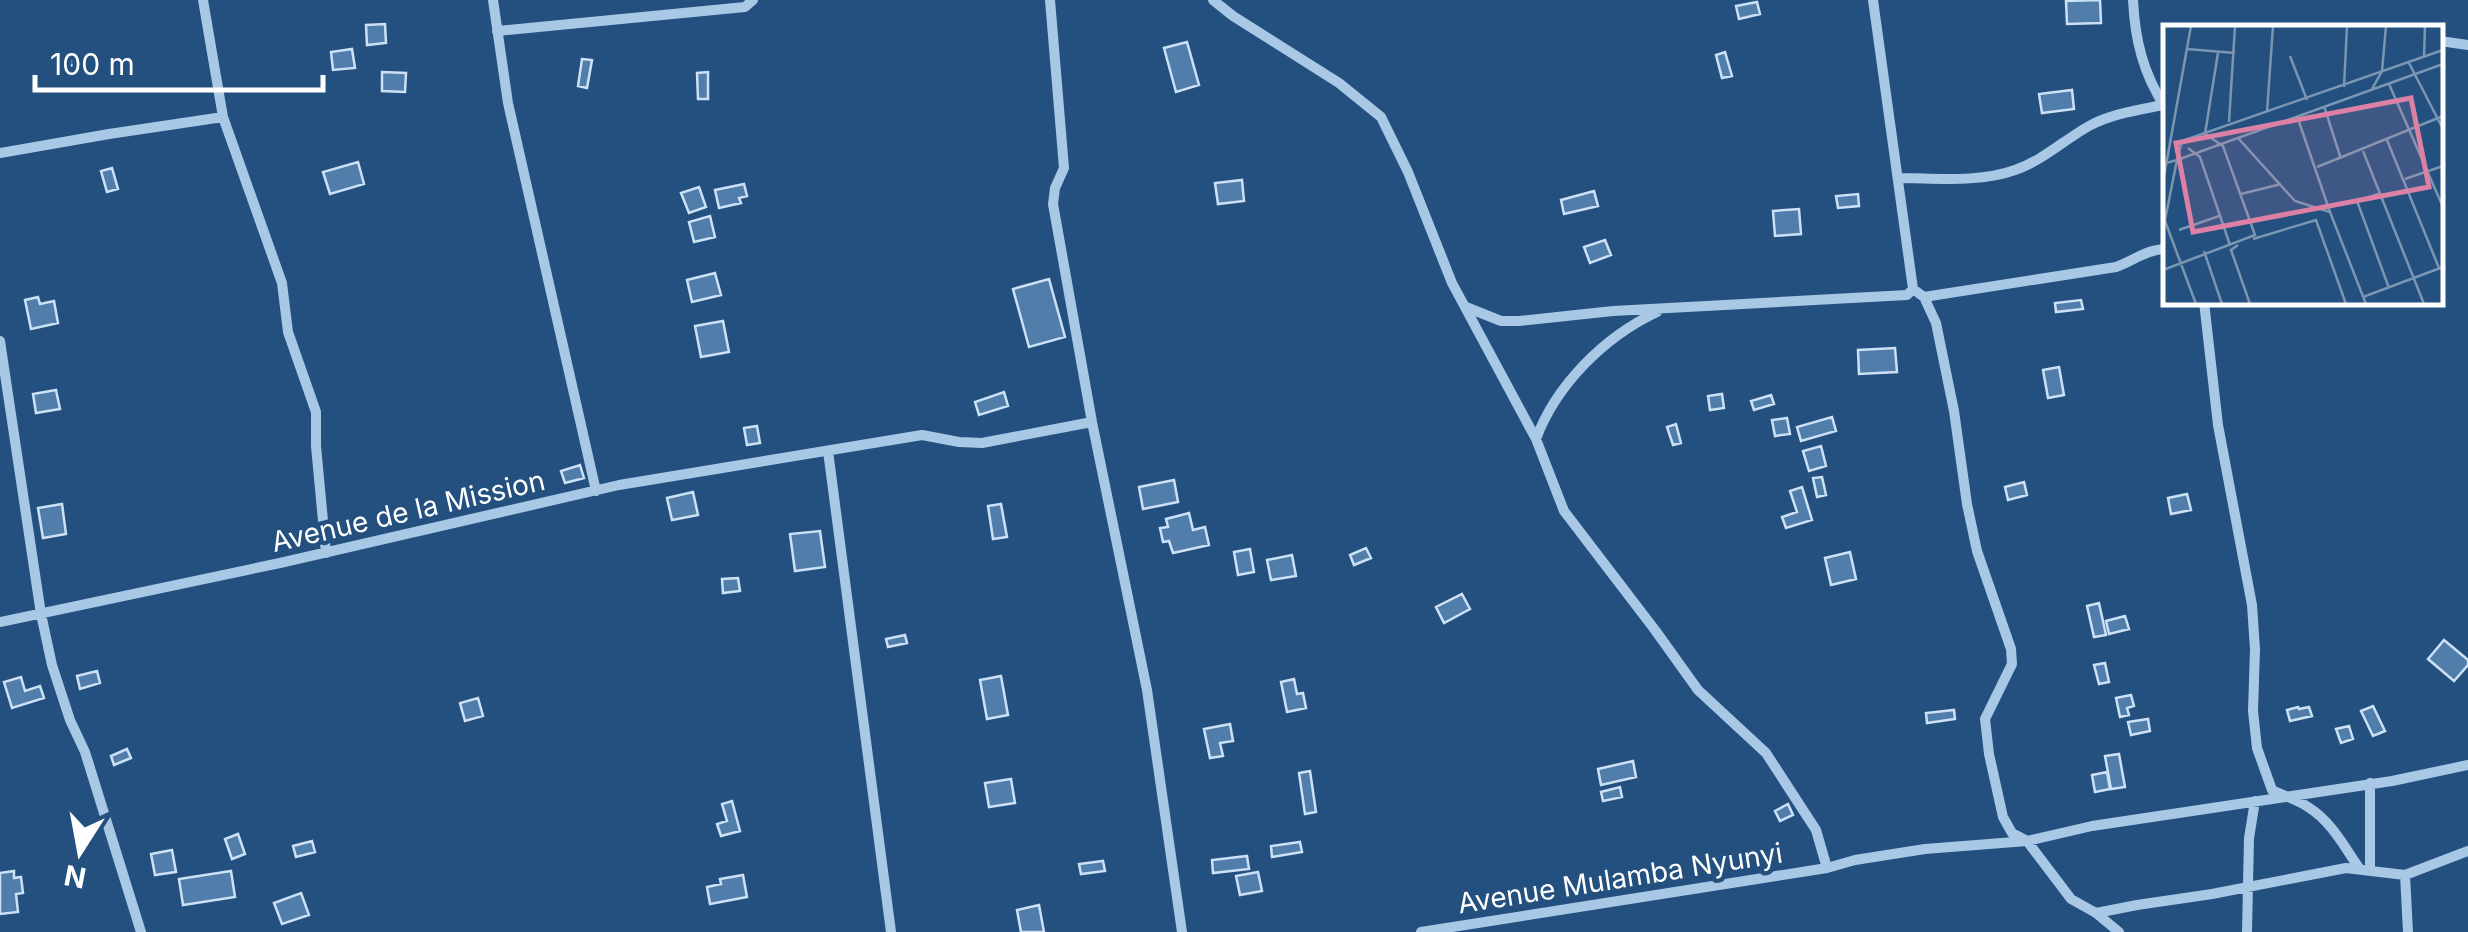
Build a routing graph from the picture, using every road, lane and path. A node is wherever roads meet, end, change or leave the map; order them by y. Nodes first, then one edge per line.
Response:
1 (203, 0) edge
2 (493, 0) edge
3 (753, 0) edge
4 (1050, 0) edge
5 (1214, 0) edge
6 (1873, 0) edge
7 (2133, 0) edge
8 (497, 31) junction
9 (2443, 41) edge
10 (2468, 45) edge
11 (2163, 104) edge
12 (2163, 106) edge
13 (223, 117) junction
14 (0, 153) edge
15 (1898, 178) junction
16 (2163, 249) edge
17 (1913, 290) junction
18 (1924, 297) junction
19 (2204, 305) edge
20 (1465, 306) junction
21 (1662, 310) junction
22 (0, 341) edge
23 (1092, 422) junction
24 (1536, 440) junction
25 (828, 451) junction
26 (596, 491) junction
27 (326, 553) junction
28 (41, 614) junction
29 (0, 622) edge
30 (2468, 765) edge
31 (2370, 783) junction
32 (2288, 797) junction
33 (2255, 801) junction
34 (2026, 841) junction
35 (2468, 850) edge
36 (1827, 868) junction
37 (2364, 869) junction
38 (2405, 875) junction
39 (2247, 887) junction
40 (2096, 913) junction
41 (141, 932) edge
42 (890, 932) edge
43 (1182, 932) edge
44 (1421, 932) edge
45 (2119, 932) edge
46 (2247, 932) edge
47 (2408, 932) edge

1 - 13 street
2 - 8 street
3 - 8 street
4 - 23 street
5 - 20 street
6 - 15 street
7 - 11 street
8 - 26 street
9 - 10 street
12 - 15 street
13 - 14 street
13 - 27 street
15 - 17 street
16 - 18 street
17 - 18 street
17 - 21 street
18 - 34 street
19 - 32 street
20 - 21 street
20 - 24 street
21 - 24 street
22 - 28 street
23 - 25 street, Avenue de la Mission
23 - 43 street
24 - 36 street
25 - 26 street, Avenue de la Mission
25 - 42 street
26 - 27 street, Avenue de la Mission
27 - 28 street, Avenue de la Mission
28 - 29 street, Avenue de la Mission
28 - 41 street
30 - 31 street, Avenue Mulamba Nyunyi
31 - 32 street, Avenue Mulamba Nyunyi
31 - 37 street
32 - 33 street, Avenue Mulamba Nyunyi
32 - 37 street
33 - 34 street, Avenue Mulamba Nyunyi
33 - 39 street
34 - 36 street, Avenue Mulamba Nyunyi
34 - 40 street
35 - 38 street
36 - 44 street, Avenue Mulamba Nyunyi
37 - 38 street
37 - 39 street
38 - 47 street
39 - 40 street
39 - 46 street
40 - 45 street

